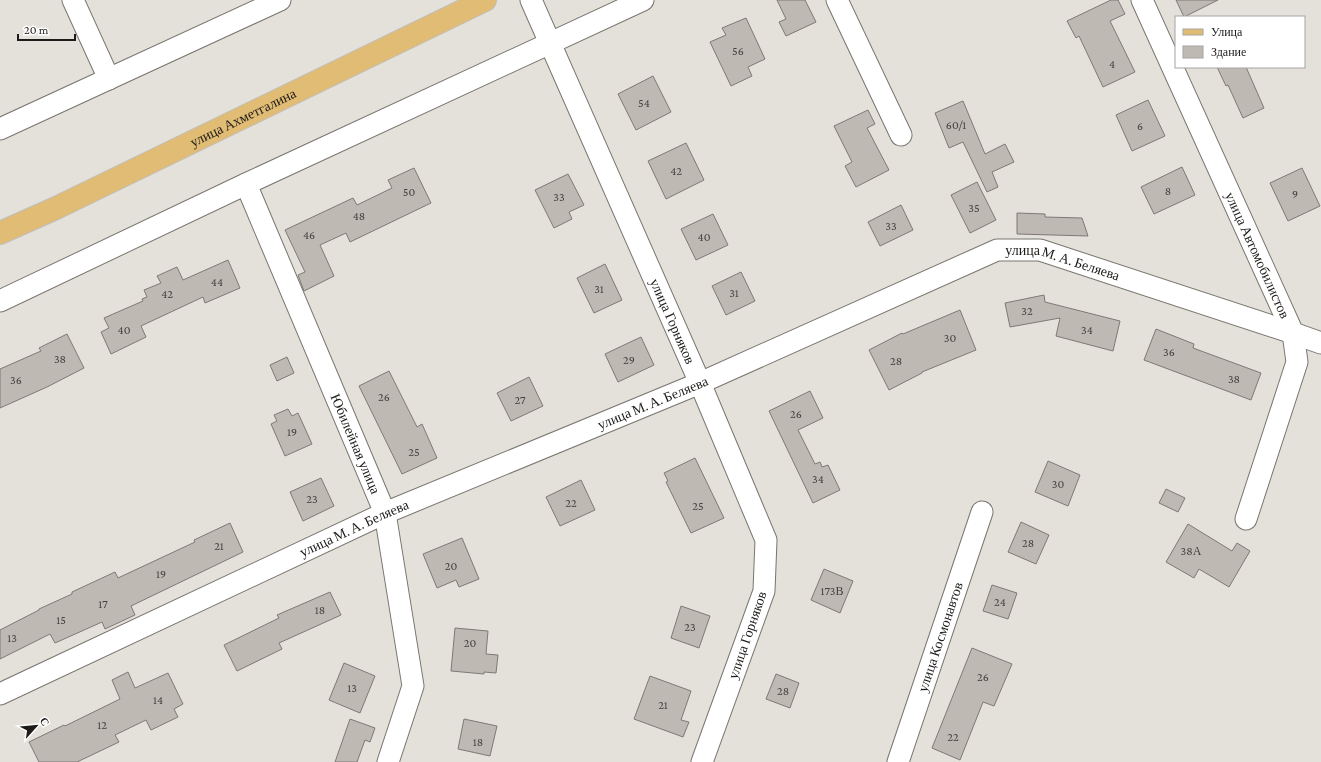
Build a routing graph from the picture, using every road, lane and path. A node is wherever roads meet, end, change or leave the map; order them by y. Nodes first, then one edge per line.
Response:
1 (73, 0) edge
2 (280, 0) edge
3 (485, 0) edge
4 (531, 0) edge
5 (643, 0) edge
6 (837, 0) edge
7 (1142, 0) edge
8 (550, 43) junction
9 (109, 79) junction
10 (0, 130) edge
11 (901, 135) dead end
12 (246, 184) junction
13 (0, 233) edge
14 (0, 301) edge
15 (1293, 333) junction
16 (1321, 343) edge
17 (700, 382) junction
18 (982, 512) dead end
19 (385, 513) junction
20 (1246, 519) dead end
21 (0, 694) edge
22 (388, 762) edge
23 (702, 762) edge
24 (898, 762) edge

1 - 9 street
2 - 9 street
3 - 13 main road, улица Ахметгалина
4 - 8 street, улица Горняков
5 - 8 street
6 - 11 street
7 - 15 street, улица Автомобилистов
8 - 12 street
8 - 17 street, улица Горняков
9 - 10 street
12 - 14 street
12 - 19 street, Юбилейная улица
15 - 16 street, улица М. А. Беляева
15 - 17 street, улица М. А. Беляева
15 - 20 street, улица Автомобилистов
17 - 19 street, улица М. А. Беляева
17 - 23 street, улица Горняков
18 - 24 street, улица Космонавтов
19 - 21 street, улица М. А. Беляева
19 - 22 street, Юбилейная улица

